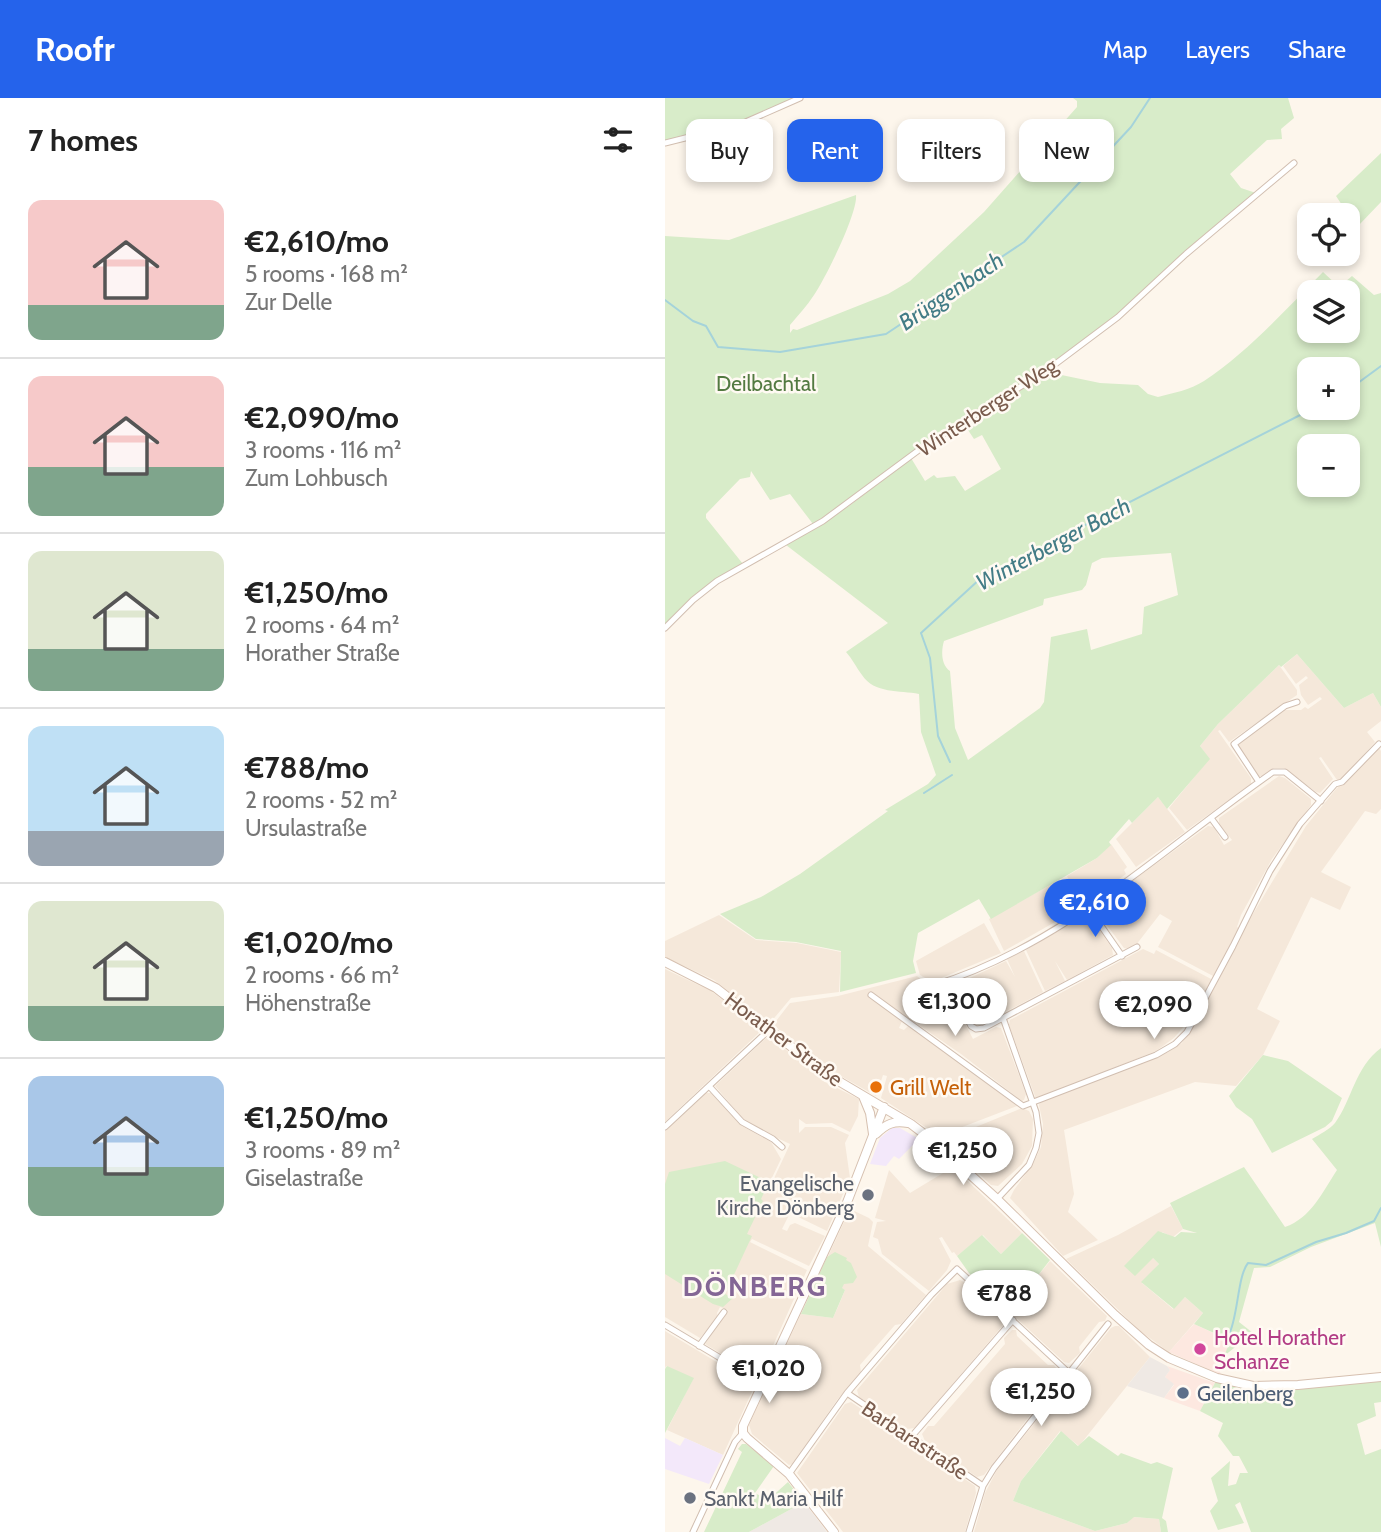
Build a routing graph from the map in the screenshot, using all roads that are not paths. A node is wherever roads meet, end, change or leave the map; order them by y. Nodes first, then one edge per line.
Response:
1 (800, 98) edge
2 (665, 143) edge
3 (1294, 163) dead end
4 (665, 628) edge
5 (1297, 702) dead end
6 (1379, 744) edge
7 (1259, 782) junction
8 (1321, 801) junction
9 (1211, 818) junction
10 (1225, 838) dead end
11 (1088, 907) junction
12 (1137, 947) dead end
13 (1122, 956) junction
14 (665, 962) edge
15 (948, 981) junction
16 (934, 985) dead end
17 (871, 995) dead end
18 (1003, 1018) junction
19 (770, 1029) junction
20 (709, 1086) junction
21 (863, 1096) junction
22 (1032, 1102) junction
23 (884, 1107) junction
24 (911, 1124) junction
25 (665, 1127) edge
26 (873, 1137) junction
27 (782, 1147) dead end
28 (997, 1199) junction
29 (724, 1312) dead end
30 (1013, 1320) junction
31 (1108, 1324) dead end
32 (665, 1325) edge
33 (699, 1346) junction
34 (1069, 1373) junction
35 (1381, 1377) edge
36 (765, 1378) junction
37 (848, 1393) junction
38 (743, 1433) junction
39 (912, 1436) junction
40 (789, 1474) junction
41 (983, 1486) junction
42 (693, 1532) edge
43 (834, 1532) edge
44 (969, 1532) edge

1 - 2 street
3 - 4 street, Winterberger Weg
5 - 7 street
6 - 8 street
7 - 8 street
7 - 9 street
8 - 22 street
9 - 10 street
9 - 11 street
11 - 13 street
11 - 15 street
12 - 13 street
13 - 18 street
14 - 19 main road, Horather Straße
15 - 16 street
15 - 18 street
17 - 22 street
18 - 22 street
19 - 20 street
19 - 21 main road, Horather Straße
20 - 25 street
20 - 27 street
21 - 23 main road, Horather Straße
21 - 26 main road
22 - 28 street
23 - 24 main road, Horather Straße
23 - 26 main road
24 - 26 main road
24 - 28 main road, Horather Straße
26 - 36 main road
28 - 35 main road, Horather Straße
29 - 33 street
30 - 34 street
30 - 37 street
30 - 39 street
31 - 34 street
32 - 33 street
33 - 36 street
34 - 41 street
36 - 38 main road
37 - 39 street, Barbarastraße
37 - 40 street
38 - 40 main road
38 - 42 street
39 - 41 street, Barbarastraße
40 - 43 main road
41 - 44 street

